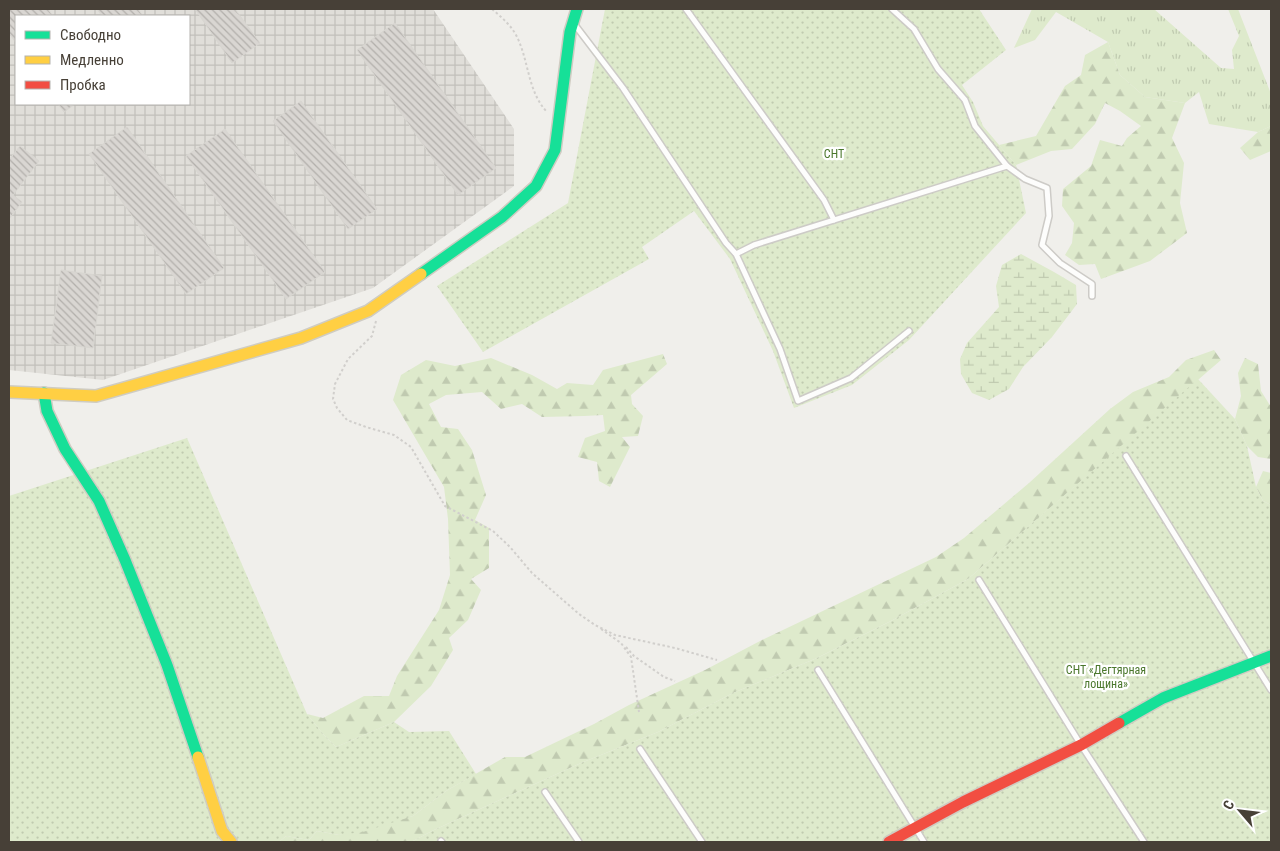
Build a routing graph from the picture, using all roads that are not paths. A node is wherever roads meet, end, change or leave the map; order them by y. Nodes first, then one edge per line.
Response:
1 (577, 9) edge
2 (686, 9) edge
3 (892, 9) edge
4 (573, 22) junction
5 (1007, 166) junction
6 (834, 220) junction
7 (736, 254) junction
8 (1092, 296) dead end
9 (909, 331) dead end
10 (9, 392) edge
11 (44, 394) junction
12 (1126, 456) dead end
13 (979, 580) dead end
14 (1271, 656) edge
15 (1255, 663) junction
16 (818, 670) dead end
17 (1271, 690) edge
18 (1081, 745) junction
19 (640, 749) dead end
20 (545, 792) dead end
21 (915, 828) junction
22 (224, 837) edge
23 (579, 842) edge
24 (702, 842) edge
25 (889, 842) edge
26 (924, 842) edge
27 (1144, 842) edge

1 - 4 street
2 - 6 lane
3 - 5 lane
4 - 7 lane
4 - 11 street
5 - 6 lane
5 - 8 lane
6 - 7 lane
7 - 9 lane
10 - 11 street
11 - 22 street
12 - 15 lane
13 - 18 lane
14 - 15 street
15 - 17 lane
15 - 18 street
16 - 21 lane
18 - 21 street
18 - 27 lane
19 - 24 lane
20 - 23 lane
21 - 25 street
21 - 26 lane

